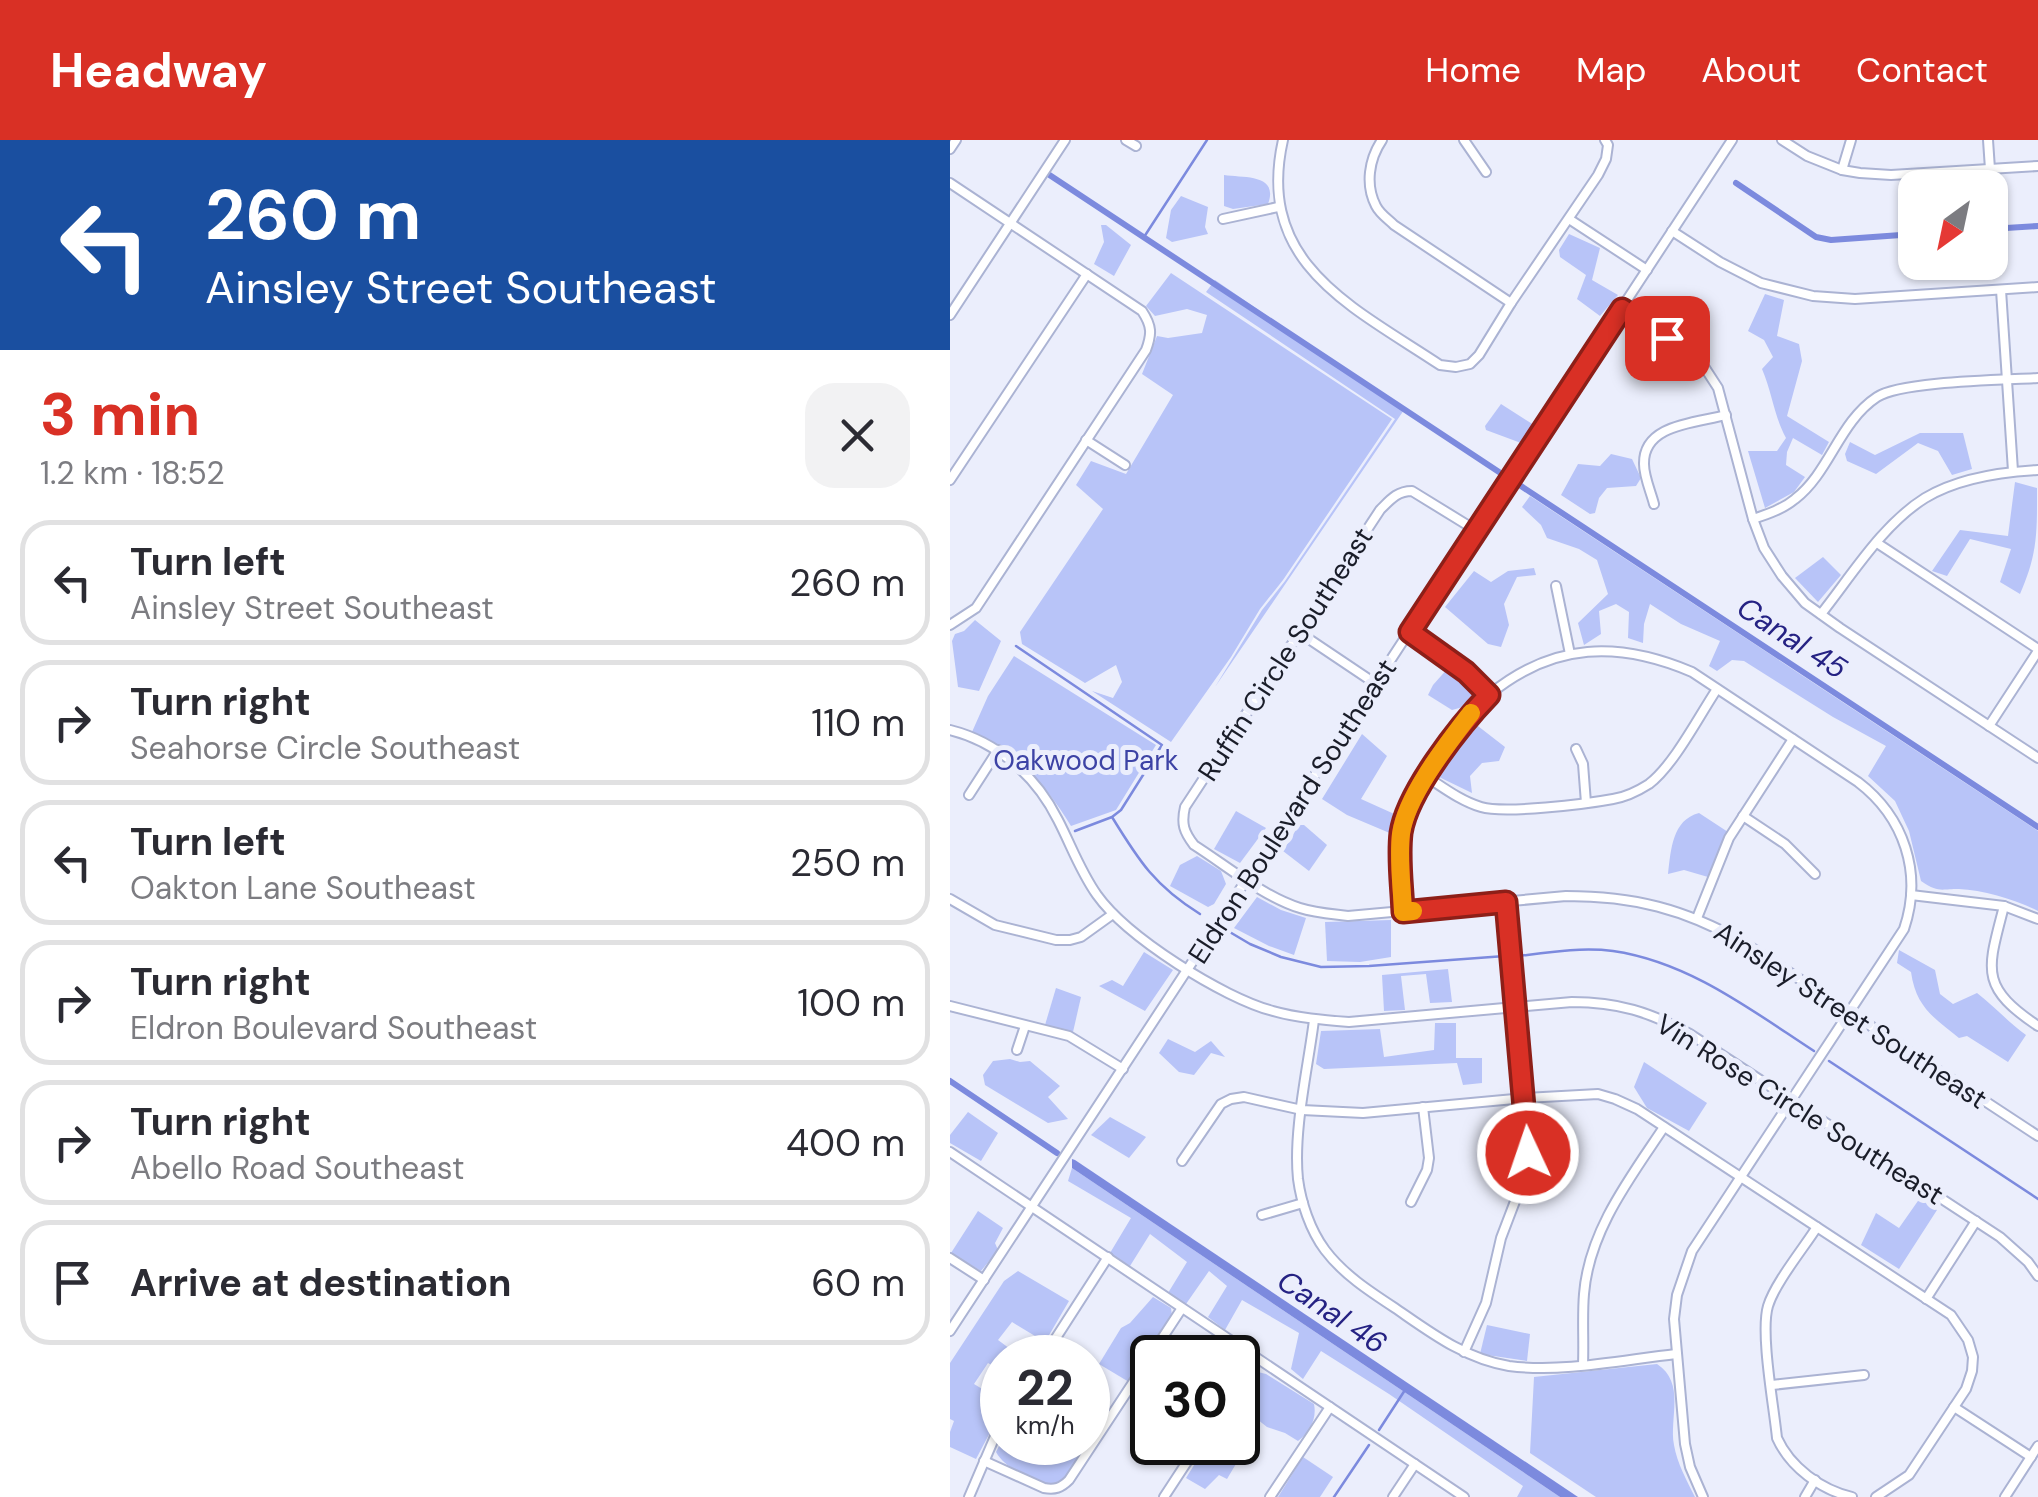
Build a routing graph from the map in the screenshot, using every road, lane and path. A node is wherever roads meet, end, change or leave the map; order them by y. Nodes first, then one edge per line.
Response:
1 (956, 140) edge
2 (1065, 140) edge
3 (1126, 140) edge
4 (1283, 140) edge
5 (1464, 140) edge
6 (1732, 140) edge
7 (1782, 140) edge
8 (1851, 140) edge
9 (1988, 140) edge
10 (1378, 141) edge
11 (1606, 142) edge
12 (1136, 146) dead end
13 (950, 148) edge
14 (2038, 166) edge
15 (1990, 169) junction
16 (1842, 170) junction
17 (1486, 172) dead end
18 (950, 183) edge
19 (1278, 207) junction
20 (1224, 219) dead end
21 (1569, 219) junction
22 (1011, 222) junction
23 (1672, 232) junction
24 (1647, 270) junction
25 (1086, 274) junction
26 (2038, 287) edge
27 (2001, 290) junction
28 (1511, 303) junction
29 (1622, 309) junction
30 (950, 315) edge
31 (2038, 378) edge
32 (2006, 380) junction
33 (1726, 415) junction
34 (1086, 440) junction
35 (950, 459) edge
36 (1125, 465) dead end
37 (959, 466) junction
38 (2038, 470) edge
39 (2013, 471) junction
40 (950, 480) edge
41 (1654, 504) dead end
42 (1753, 518) junction
43 (1477, 531) junction
44 (1877, 544) junction
45 (1556, 586) dead end
46 (1821, 614) junction
47 (950, 625) edge
48 (1410, 632) junction
49 (1300, 633) junction
50 (2038, 650) edge
51 (1570, 654) junction
52 (1376, 684) junction
53 (1717, 689) junction
54 (1489, 695) junction
55 (1989, 726) junction
56 (950, 730) edge
57 (1793, 739) junction
58 (1576, 749) dead end
59 (998, 750) junction
60 (2038, 758) edge
61 (1427, 776) junction
62 (969, 794) dead end
63 (1586, 803) junction
64 (1743, 816) junction
65 (1816, 874) dead end
66 (1248, 880) junction
67 (1911, 896) junction
68 (950, 899) edge
69 (1506, 902) junction
70 (2004, 906) junction
71 (1403, 912) junction
72 (1113, 914) junction
73 (1697, 918) junction
74 (2038, 919) edge
75 (1188, 969) junction
76 (950, 1006) edge
77 (1516, 1008) junction
78 (1849, 1012) junction
79 (1314, 1020) junction
80 (1025, 1026) junction
81 (2038, 1026) edge
82 (1018, 1050) dead end
83 (1122, 1069) junction
84 (1525, 1098) junction
85 (1791, 1101) junction
86 (1424, 1108) junction
87 (1302, 1110) junction
88 (1664, 1127) junction
89 (2038, 1136) edge
90 (950, 1152) edge
91 (1182, 1161) dead end
92 (1740, 1178) junction
93 (1411, 1202) dead end
94 (1303, 1203) junction
95 (1031, 1206) junction
96 (1262, 1215) dead end
97 (1976, 1221) junction
98 (1817, 1227) junction
99 (1108, 1257) junction
100 (950, 1258) edge
101 (2038, 1276) edge
102 (984, 1280) junction
103 (1926, 1298) junction
104 (1182, 1308) junction
105 (950, 1331) edge
106 (1058, 1335) edge
107 (1222, 1335) edge
108 (1464, 1352) junction
109 (1676, 1354) junction
110 (1260, 1361) edge
111 (1584, 1364) junction
112 (1864, 1375) dead end
113 (1772, 1385) junction
114 (1330, 1407) junction
115 (1954, 1408) junction
116 (1110, 1418) edge
117 (2038, 1446) edge
118 (2031, 1457) junction
119 (1415, 1464) junction
120 (983, 1465) edge
121 (991, 1465) edge
122 (1079, 1465) edge
123 (1185, 1465) edge
124 (1816, 1480) junction
125 (968, 1497) edge
126 (1164, 1497) edge
127 (1270, 1497) edge
128 (1394, 1497) edge
129 (1464, 1497) edge
130 (1704, 1497) edge
131 (1805, 1497) edge
132 (1852, 1497) edge
133 (1876, 1497) edge
134 (2005, 1497) edge

1 - 13 street
2 - 22 street
3 - 12 street
4 - 19 street
5 - 17 street
6 - 23 street, Eldron Boulevard Southeast
7 - 16 street
8 - 16 street
9 - 15 street
10 - 28 street
11 - 21 street
14 - 15 street
15 - 16 street
18 - 22 street
19 - 20 street
19 - 28 street
21 - 24 street
21 - 28 street
22 - 25 street
22 - 30 street
23 - 24 street, Eldron Boulevard Southeast
23 - 27 street
24 - 29 street, Eldron Boulevard Southeast
25 - 34 street
25 - 37 street
26 - 27 street
27 - 32 street
29 - 33 street
29 - 43 street, Eldron Boulevard Southeast
31 - 32 street
32 - 39 street
32 - 42 street
33 - 41 street
33 - 42 street
34 - 36 street
34 - 47 street
35 - 37 street
37 - 40 street
38 - 39 street
39 - 44 street
42 - 46 street
43 - 48 street, Eldron Boulevard Southeast
43 - 49 street, Ruffin Circle Southeast
44 - 46 street
44 - 50 street
45 - 51 street
46 - 55 street
48 - 52 street, Eldron Boulevard Southeast
48 - 54 street
49 - 52 street
49 - 66 street, Ruffin Circle Southeast
50 - 55 street
51 - 53 street
51 - 54 street
52 - 66 street, Eldron Boulevard Southeast
53 - 57 street
53 - 63 street
54 - 61 street
55 - 60 street
56 - 59 street
57 - 64 street
57 - 67 street
58 - 63 street
59 - 62 street
59 - 72 street, Vin Rose Circle Southeast
61 - 63 street
61 - 71 street
64 - 65 street
64 - 73 street
66 - 71 street, Ainsley Street Southeast
66 - 75 street, Eldron Boulevard Southeast
67 - 70 street
67 - 78 street
68 - 72 street
69 - 71 street, Ainsley Street Southeast
69 - 73 street, Ainsley Street Southeast
69 - 77 street
70 - 74 street
70 - 81 street
72 - 75 street, Vin Rose Circle Southeast
73 - 78 street, Ainsley Street Southeast
75 - 79 street, Vin Rose Circle Southeast
75 - 83 street, Eldron Boulevard Southeast
76 - 80 street
77 - 79 street, Vin Rose Circle Southeast
77 - 84 street
77 - 85 street, Vin Rose Circle Southeast
78 - 85 street
78 - 89 street, Ainsley Street Southeast
79 - 87 street
80 - 82 street
80 - 83 street
83 - 95 street, Eldron Boulevard Southeast
84 - 86 street
84 - 88 street
84 - 108 street
85 - 92 street
85 - 97 street, Vin Rose Circle Southeast
86 - 87 street
86 - 93 street
87 - 91 street
87 - 94 street
88 - 92 street
88 - 111 street
90 - 95 street
92 - 98 street
92 - 109 street
94 - 96 street
94 - 108 street
95 - 99 street
95 - 102 street, Eldron Boulevard Southeast
97 - 101 street, Vin Rose Circle Southeast
97 - 103 street
98 - 103 street
98 - 113 street
99 - 104 street
99 - 106 street
100 - 102 street
102 - 105 street, Eldron Boulevard Southeast
103 - 115 street
104 - 107 street
104 - 116 street
108 - 111 street
109 - 111 street
109 - 130 street
110 - 114 street
112 - 113 street
113 - 124 street
114 - 119 street
114 - 127 street
115 - 118 street
115 - 133 street
117 - 118 street
118 - 134 street
119 - 128 street
119 - 129 street
120 - 125 street
121 - 122 street
123 - 126 street
124 - 131 street
124 - 132 street

